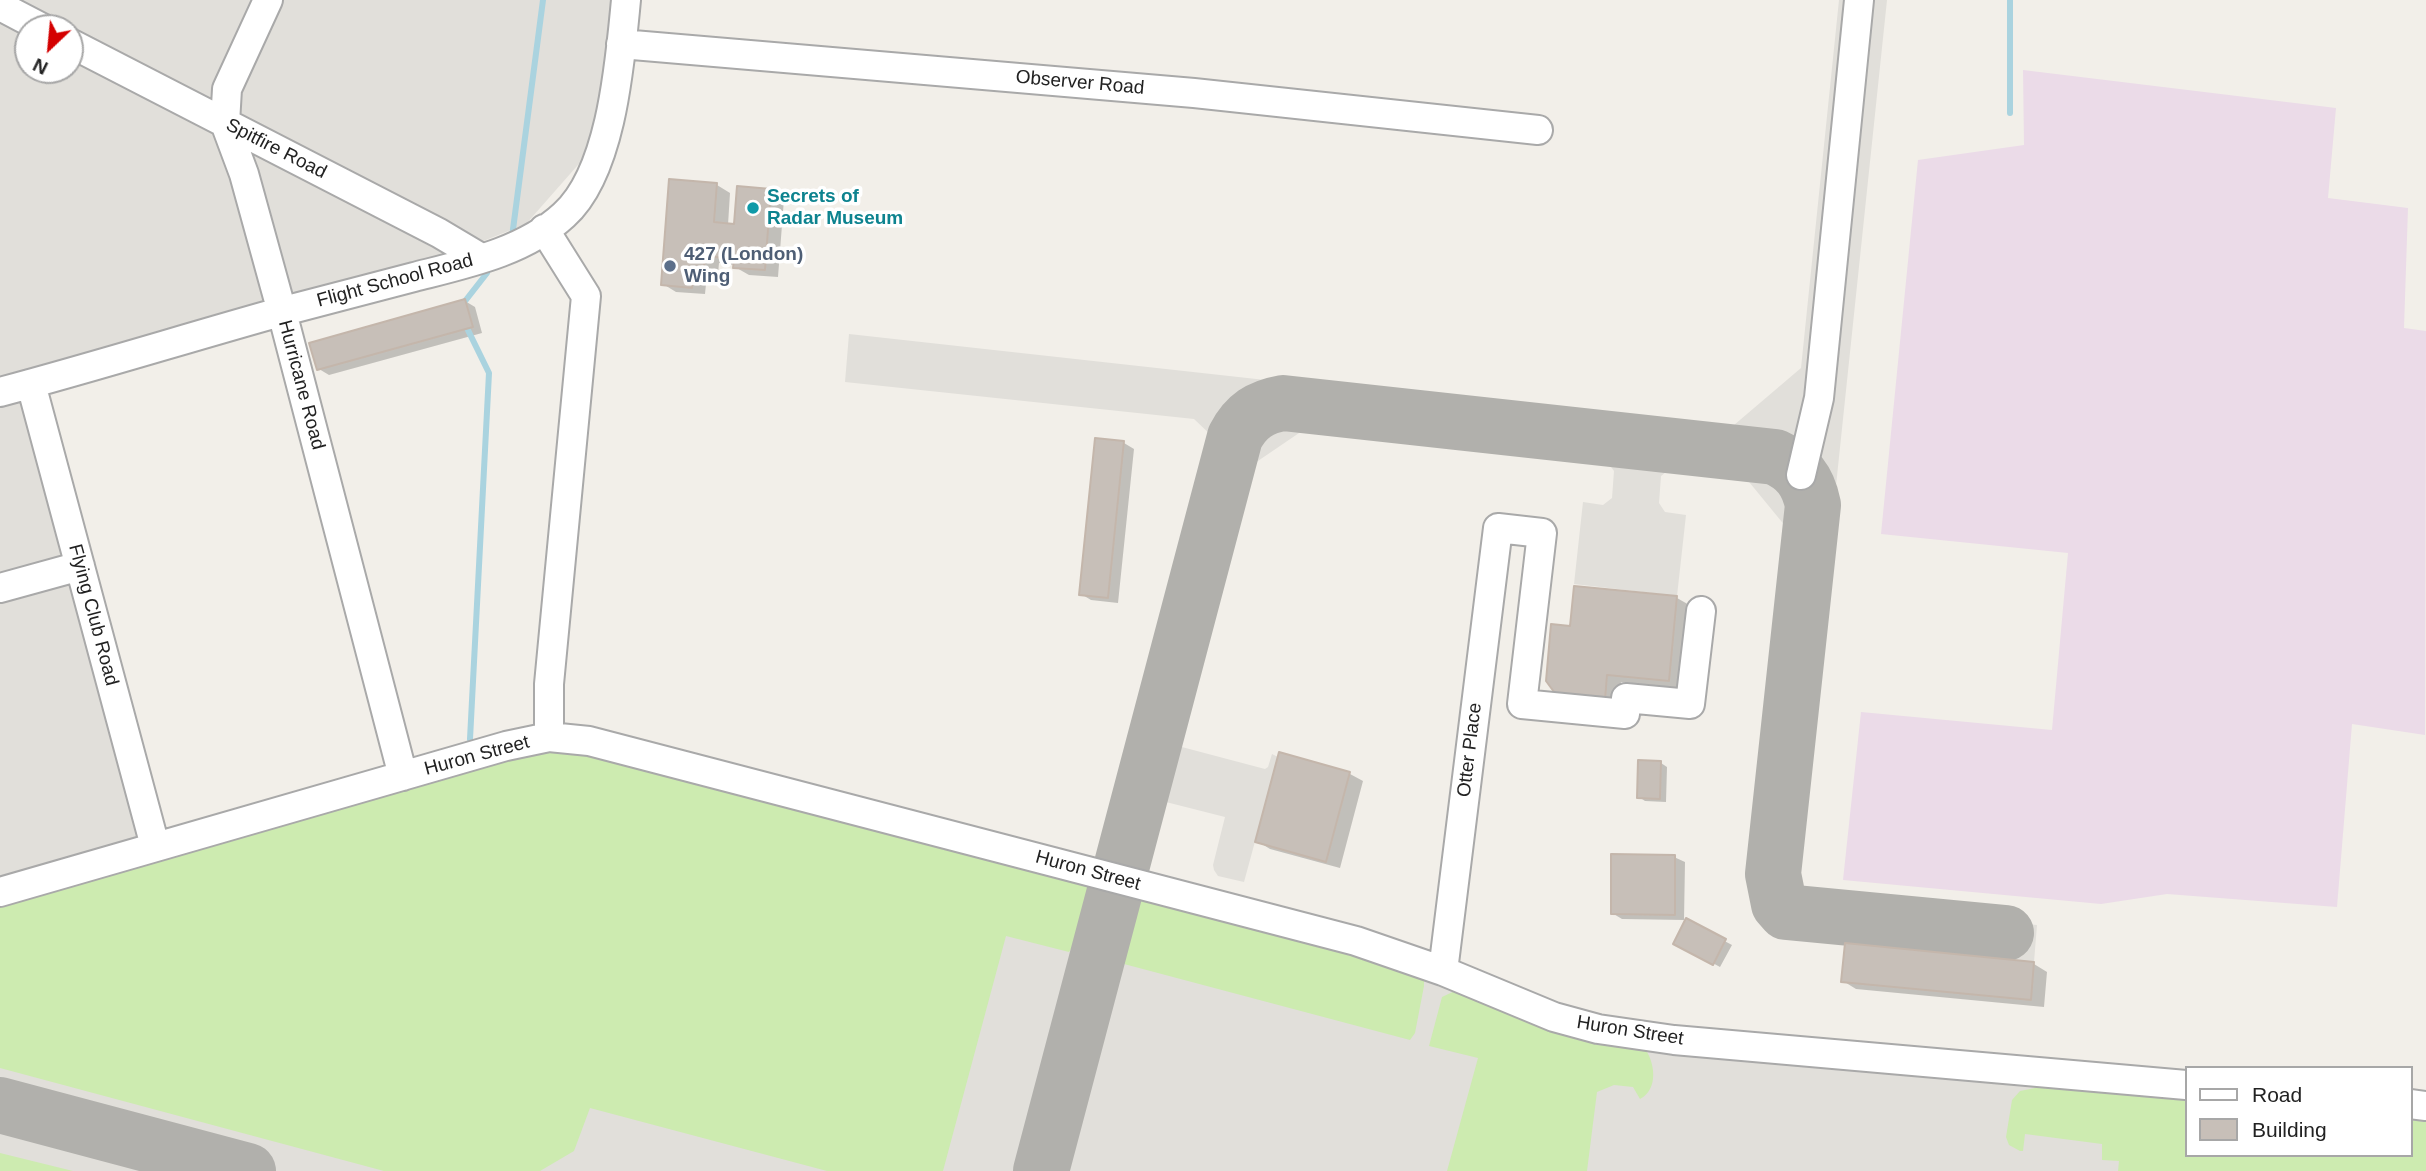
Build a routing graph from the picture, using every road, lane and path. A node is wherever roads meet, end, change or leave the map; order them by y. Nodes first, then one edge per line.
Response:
1 (268, 0) edge
2 (626, 0) edge
3 (1859, 0) edge
4 (621, 44) junction
5 (84, 50) edge
6 (225, 123) junction
7 (1538, 130) dead end
8 (544, 229) junction
9 (481, 258) junction
10 (282, 312) junction
11 (31, 384) junction
12 (0, 392) edge
13 (1801, 475) dead end
14 (80, 566) junction
15 (0, 588) edge
16 (1702, 611) dead end
17 (1487, 617) junction
18 (1532, 621) junction
19 (1476, 700) junction
20 (1522, 704) junction
21 (549, 737) junction
22 (403, 776) junction
23 (155, 846) junction
24 (0, 892) edge
25 (1443, 971) junction
26 (2184, 1085) edge

1 - 6 street, Hurricane Road
2 - 4 street, Flight School Road
3 - 13 street
4 - 7 street, Observer Road
4 - 8 street, Flight School Road
5 - 6 street, Spitfire Road
6 - 9 street, Spitfire Road
6 - 10 street, Hurricane Road
8 - 9 street, Flight School Road
8 - 21 street
9 - 10 street, Flight School Road
10 - 11 street, Flight School Road
10 - 22 street, Hurricane Road
11 - 12 street, Flight School Road
11 - 14 street, Flying Club Road
14 - 15 street
14 - 23 street, Flying Club Road
16 - 20 street
17 - 18 street
17 - 18 street, Otter Place
17 - 19 street, Otter Place
18 - 20 street
19 - 20 street
19 - 25 street, Otter Place
21 - 22 street, Huron Street
21 - 25 street, Huron Street
22 - 23 street, Huron Street
23 - 24 street, Huron Street
25 - 26 street, Huron Street

